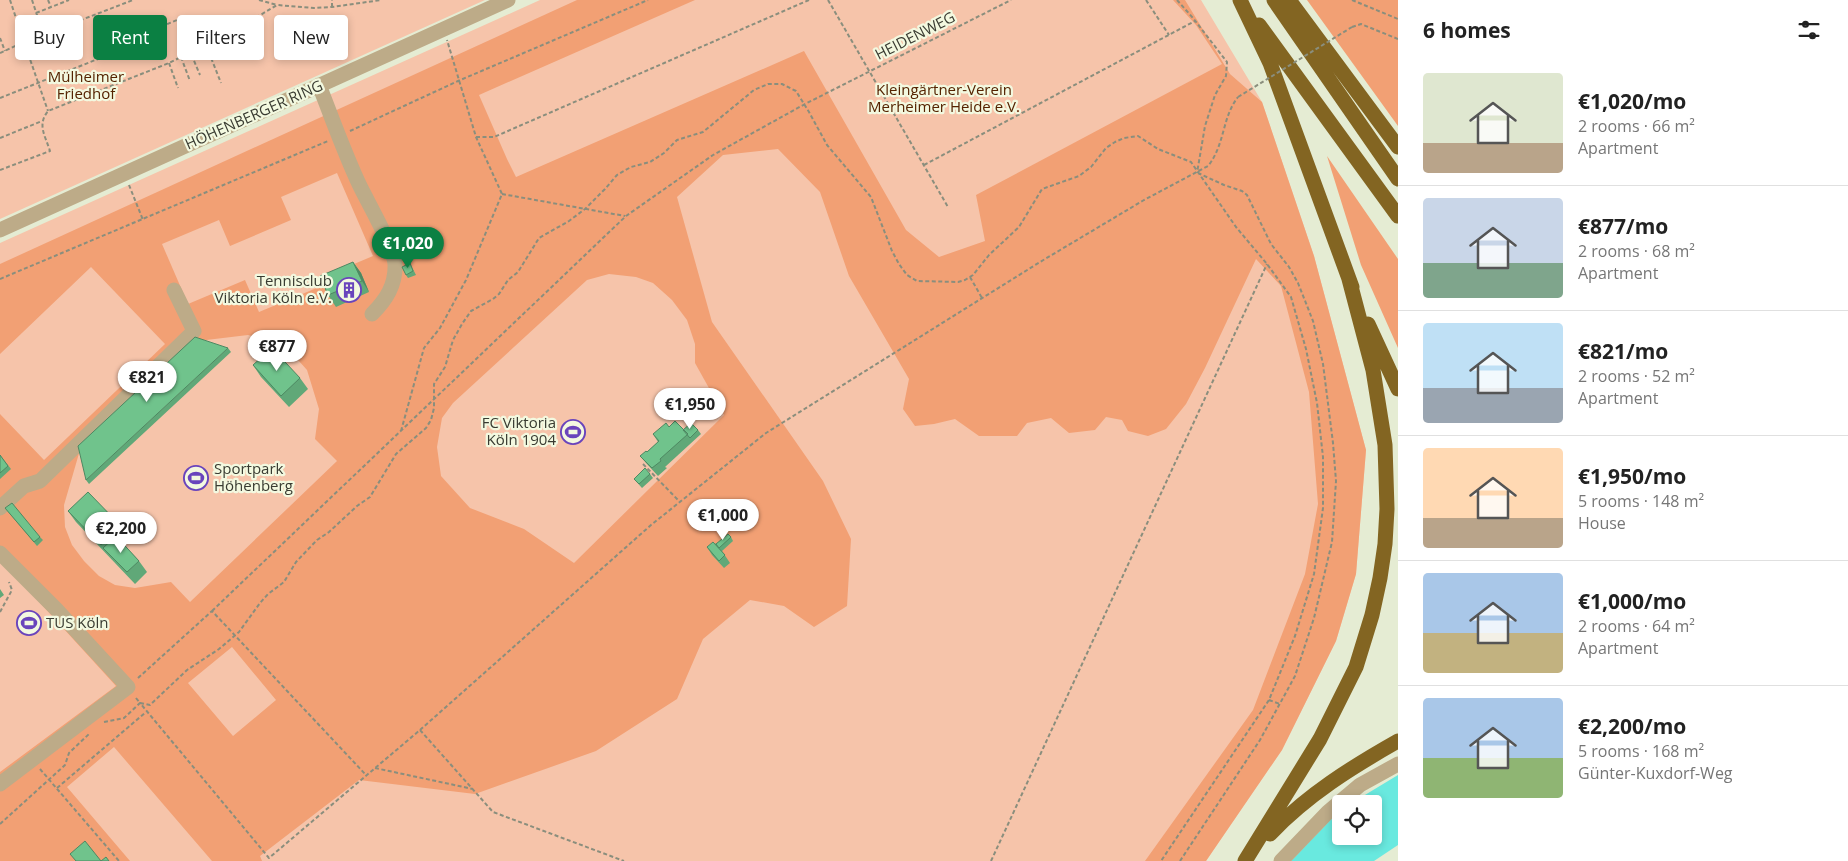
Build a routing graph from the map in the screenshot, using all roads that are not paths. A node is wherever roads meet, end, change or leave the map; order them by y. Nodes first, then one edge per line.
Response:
1 (508, 0) edge
2 (1240, 0) edge
3 (1274, 0) edge
4 (1289, 0) edge
5 (319, 85) junction
6 (1398, 147) edge
7 (1398, 180) edge
8 (1398, 216) edge
9 (0, 230) edge
10 (1349, 279) junction
11 (174, 290) dead end
12 (372, 314) dead end
13 (1398, 389) edge
14 (0, 508) edge
15 (0, 553) edge
16 (1398, 741) edge
17 (1398, 764) edge
18 (0, 784) edge
19 (1245, 861) edge
20 (1281, 861) edge

1 - 5 street, HÖHENBERGER RING
2 - 8 highway
2 - 10 highway
3 - 7 highway
4 - 6 highway
5 - 9 street, HÖHENBERGER RING
5 - 12 street
10 - 13 highway
10 - 19 highway
11 - 14 street
15 - 18 street
16 - 19 highway
17 - 20 street

